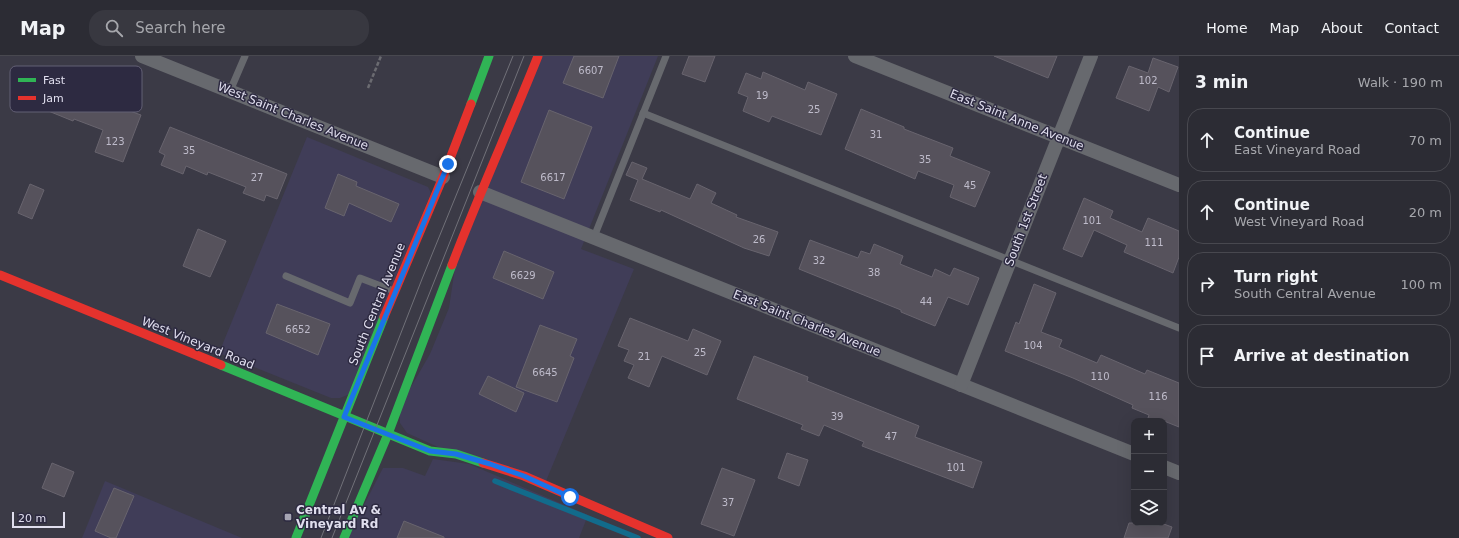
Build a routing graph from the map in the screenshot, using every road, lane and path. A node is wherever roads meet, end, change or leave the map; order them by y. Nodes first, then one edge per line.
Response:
1 (142, 56) edge
2 (245, 56) edge
3 (380, 56) edge
4 (489, 56) edge
5 (538, 56) edge
6 (666, 56) edge
7 (855, 56) edge
8 (1091, 56) edge
9 (368, 88) dead end
10 (230, 91) junction
11 (643, 113) junction
12 (1059, 137) junction
13 (443, 177) junction
14 (1179, 185) edge
15 (480, 192) junction
16 (594, 237) junction
17 (1010, 260) junction
18 (0, 275) edge
19 (286, 276) dead end
20 (395, 291) junction
21 (1179, 328) edge
22 (962, 385) junction
23 (344, 417) junction
24 (388, 434) junction
25 (1131, 453) edge
26 (1167, 468) edge
27 (1179, 473) edge
28 (296, 538) edge
29 (344, 538) edge
30 (668, 538) edge

1 - 10 street, West Saint Charles Avenue
2 - 10 lane
3 - 9 path
4 - 13 main road, South Central Avenue
5 - 15 main road
6 - 11 lane
7 - 12 street, East Saint Anne Avenue
8 - 12 street, South 1st Street
10 - 13 street, West Saint Charles Avenue
11 - 16 lane
11 - 17 lane
12 - 14 street, East Saint Anne Avenue
12 - 17 street, South 1st Street
13 - 20 main road, South Central Avenue
15 - 16 street, East Saint Charles Avenue
15 - 24 main road
16 - 22 street, East Saint Charles Avenue
17 - 21 lane
17 - 22 street, South 1st Street
18 - 23 main road, West Vineyard Road
19 - 20 lane
20 - 23 main road, South Central Avenue
22 - 25 street, East Saint Charles Avenue
23 - 24 main road, West Vineyard Road
23 - 28 main road, South Central Avenue
24 - 29 main road
24 - 30 main road, West Vineyard Road
26 - 27 street

